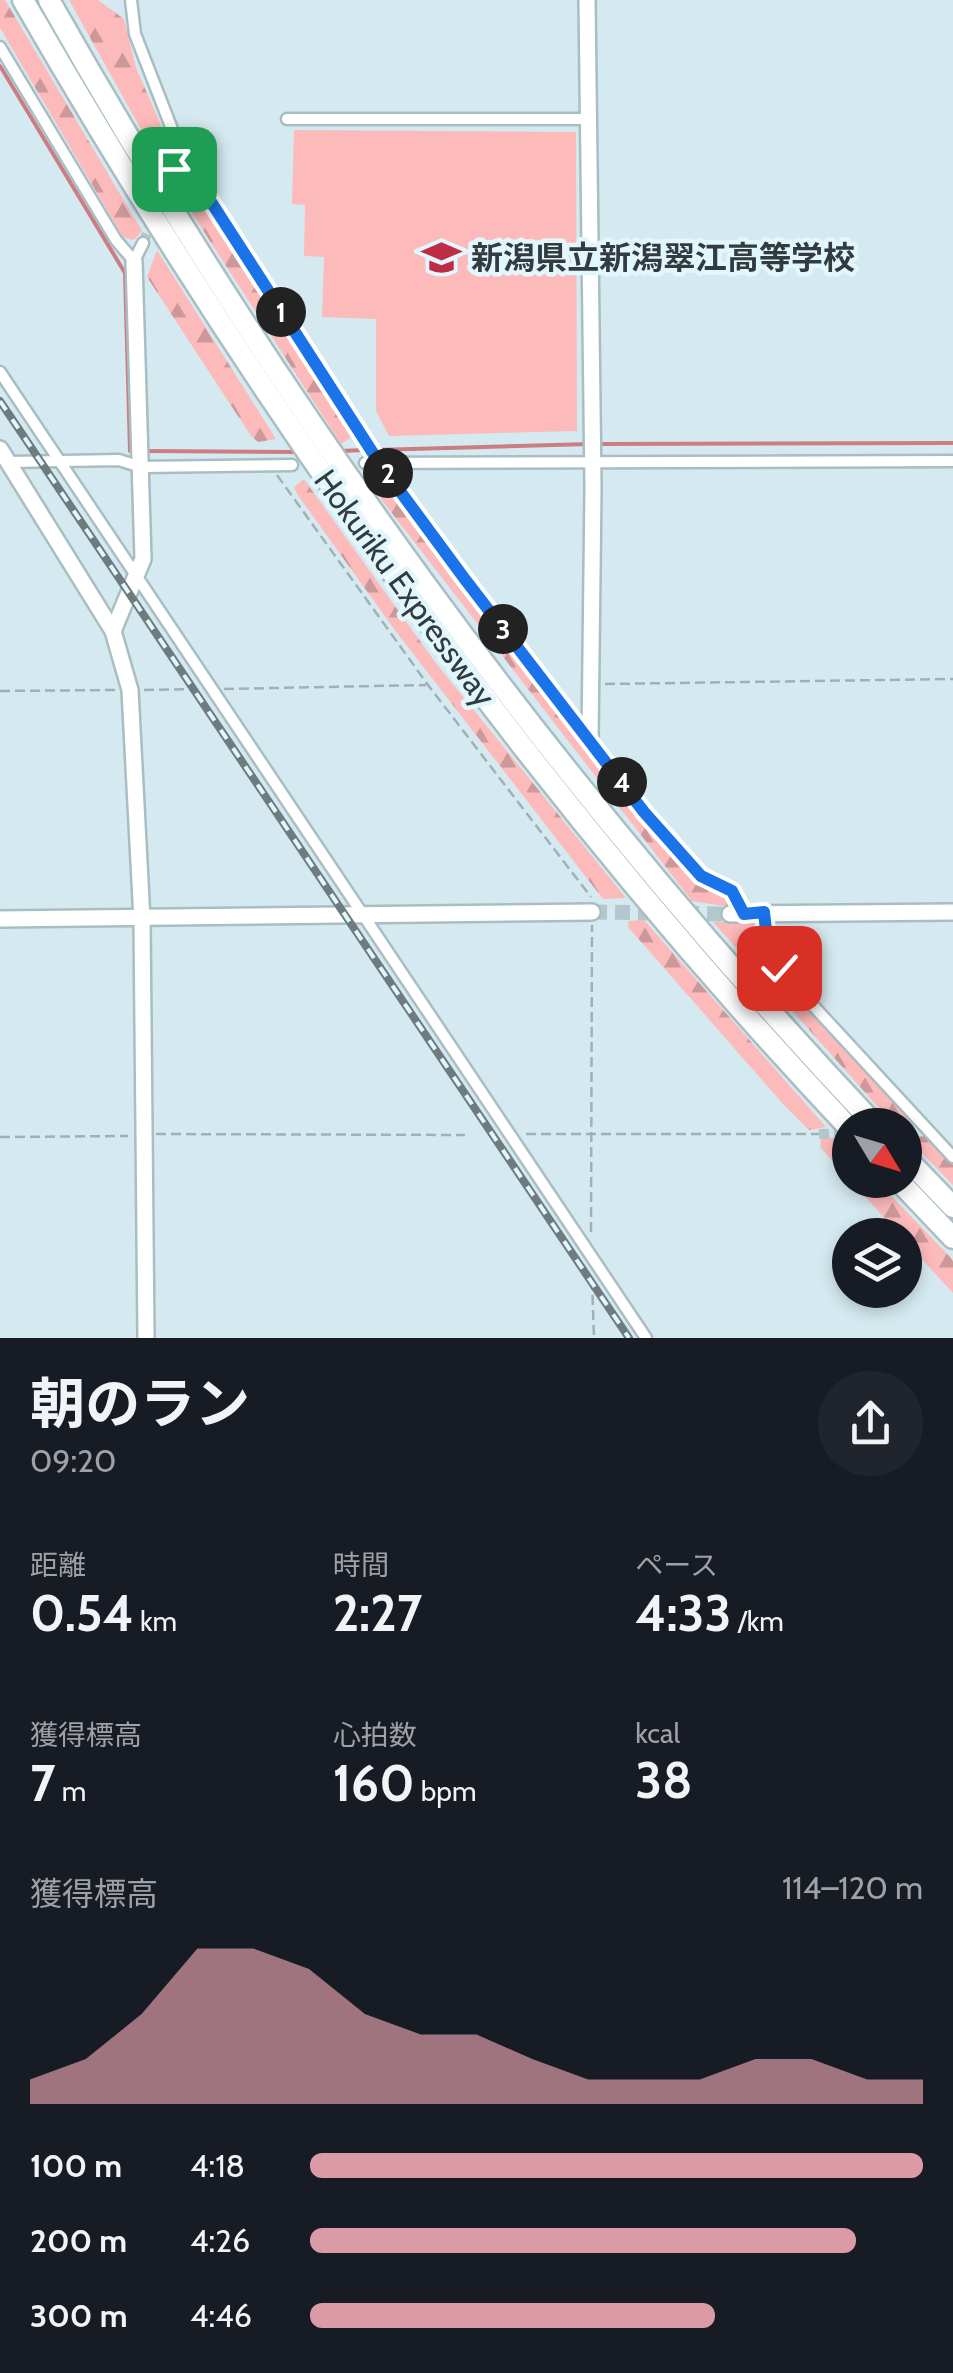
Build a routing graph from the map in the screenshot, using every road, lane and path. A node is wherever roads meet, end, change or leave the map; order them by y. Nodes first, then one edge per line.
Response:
1 (23, 0) edge
2 (49, 0) edge
3 (132, 0) edge
4 (587, 0) edge
5 (0, 47) edge
6 (287, 119) dead end
7 (588, 119) junction
8 (184, 160) junction
9 (174, 169) tunnel mouth
10 (143, 243) tunnel mouth
11 (134, 261) junction
12 (0, 372) edge
13 (4, 455) edge
14 (60, 460) junction
15 (953, 460) edge
16 (366, 463) dead end
17 (276, 464) junction
18 (380, 464) junction
19 (593, 464) junction
20 (292, 465) dead end
21 (141, 467) junction
22 (137, 582) junction
23 (113, 631) junction
24 (953, 680) edge
25 (428, 685) junction
26 (594, 685) junction
27 (211, 689) junction
28 (130, 690) junction
29 (0, 691) edge
30 (590, 739) junction
31 (592, 912) junction
32 (764, 912) junction
33 (953, 912) edge
34 (736, 914) joint
35 (362, 916) junction
36 (0, 919) edge
37 (142, 920) junction
38 (832, 1108) edge
39 (860, 1108) edge
40 (591, 1132) junction
41 (820, 1134) tunnel mouth
42 (144, 1135) junction
43 (465, 1135) dead end
44 (508, 1135) junction
45 (0, 1137) edge
46 (953, 1156) edge
47 (922, 1175) edge
48 (915, 1198) edge
49 (953, 1207) edge
50 (953, 1238) edge
51 (591, 1256) junction
52 (146, 1338) edge
53 (594, 1338) edge
54 (646, 1338) edge

1 - 38 highway, Hokuriku Expressway
2 - 39 highway, Hokuriku Expressway
3 - 8 street
4 - 7 street
5 - 11 street
6 - 7 street
7 - 19 street
8 - 9 street
8 - 18 street
10 - 11 street
11 - 21 street
12 - 14 street
13 - 14 street
13 - 23 street
14 - 21 street
14 - 22 street
15 - 19 street
16 - 18 street
17 - 20 street
17 - 21 street
17 - 25 path
18 - 19 street
18 - 30 street
19 - 26 street
21 - 22 street
22 - 23 street
22 - 27 street
23 - 28 street
24 - 26 path
25 - 27 path
25 - 31 path
26 - 30 street
27 - 28 path
27 - 35 street
28 - 29 path
28 - 37 street
30 - 34 street
31 - 35 street
31 - 40 path
32 - 33 street
32 - 34 street
32 - 46 street
35 - 37 street
35 - 44 street
36 - 37 street
37 - 42 street
40 - 41 path
40 - 44 path
40 - 51 path
42 - 43 path
42 - 45 path
42 - 52 street
44 - 51 street
47 - 49 highway
48 - 50 highway
51 - 53 path
51 - 54 street

